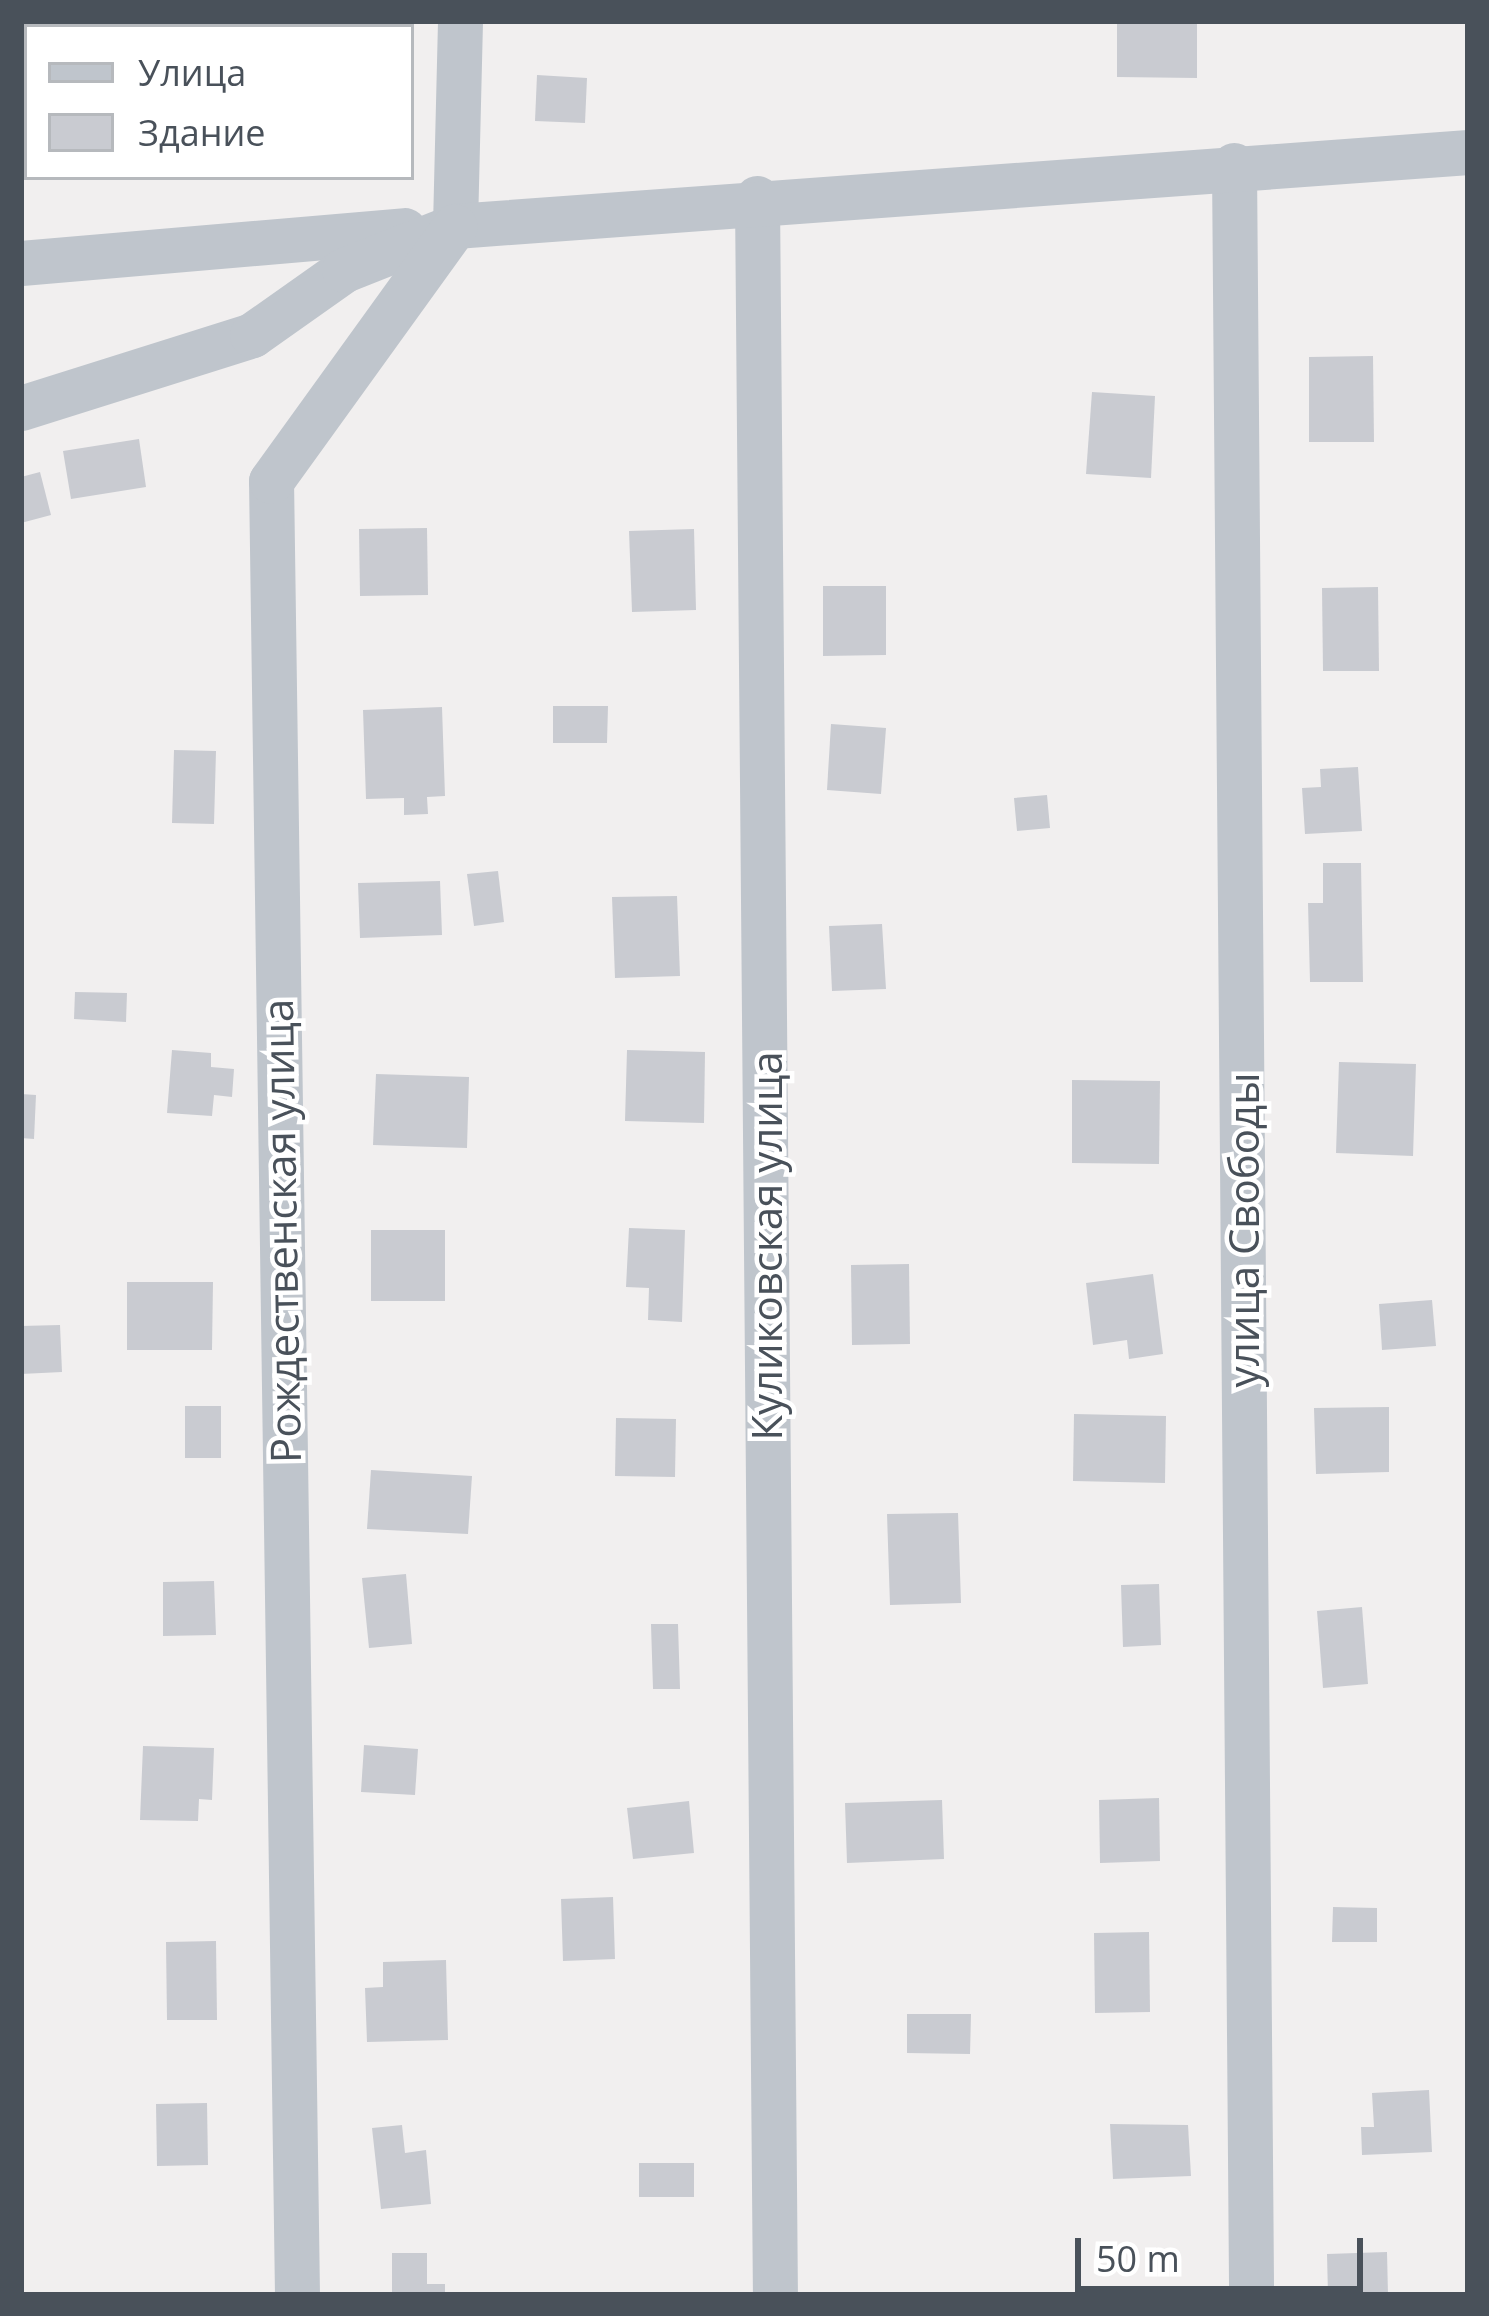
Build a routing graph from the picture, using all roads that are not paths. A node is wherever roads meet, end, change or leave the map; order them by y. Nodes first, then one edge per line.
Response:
1 (460, 21) edge
2 (1468, 152) edge
3 (1234, 164) junction
4 (757, 198) junction
5 (455, 226) junction
6 (21, 263) edge
7 (21, 408) edge
8 (297, 2295) edge
9 (775, 2295) edge
10 (1251, 2295) edge

1 - 5 street
2 - 3 street
3 - 4 street
3 - 10 street, улица Свободы
4 - 5 street
4 - 9 street, Куликовская улица
5 - 6 street
5 - 7 street
5 - 8 street, Рождественская улица

